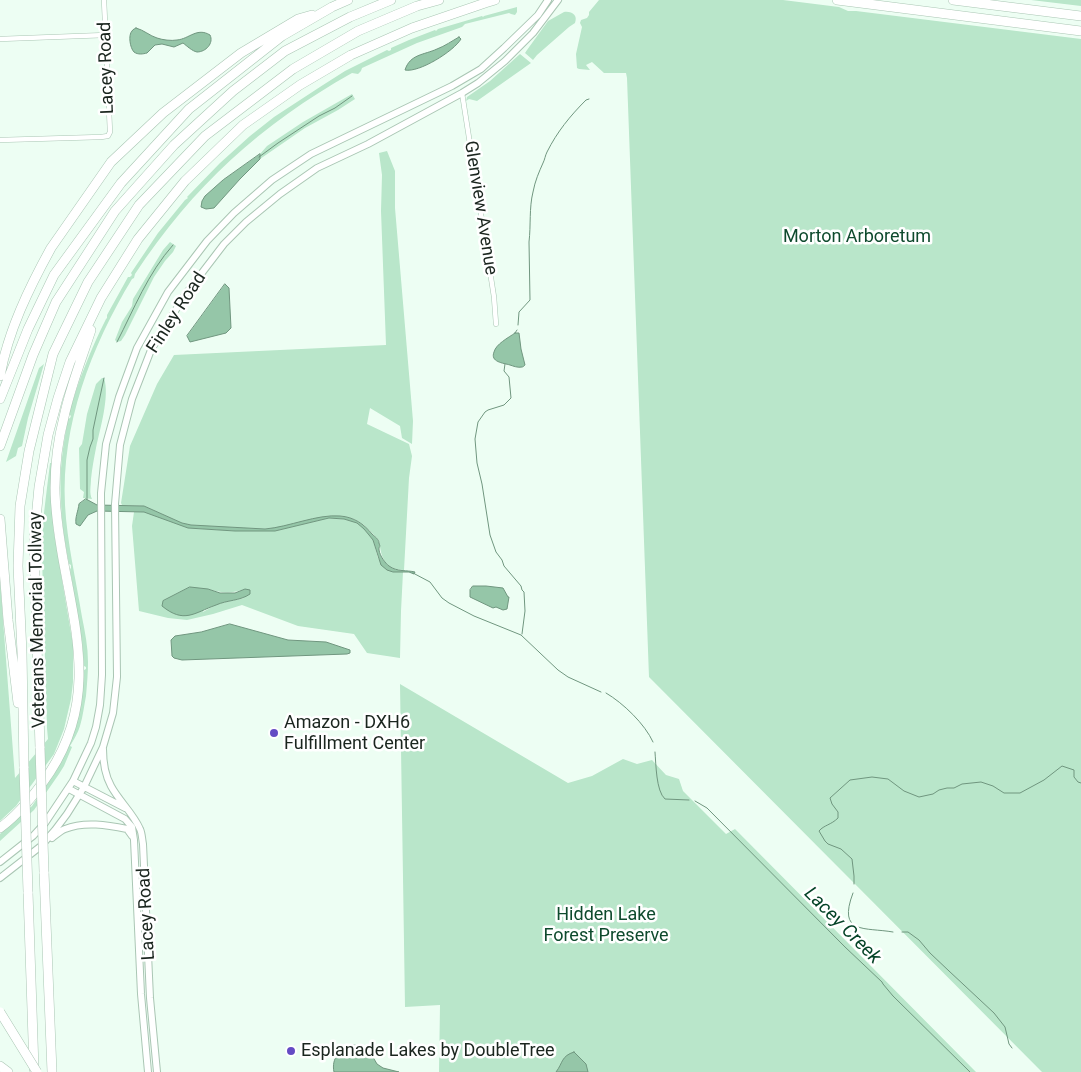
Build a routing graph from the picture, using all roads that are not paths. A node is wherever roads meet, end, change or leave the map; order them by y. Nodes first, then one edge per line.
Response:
1 (104, 0) edge
2 (348, 0) edge
3 (391, 0) edge
4 (439, 0) edge
5 (495, 0) edge
6 (548, 0) edge
7 (558, 0) edge
8 (837, 0) edge
9 (952, 0) edge
10 (322, 13) junction
11 (1081, 16) edge
12 (1081, 31) edge
13 (106, 35) junction
14 (0, 39) edge
15 (462, 93) junction
16 (0, 140) edge
17 (101, 298) junction
18 (496, 324) dead end
19 (0, 376) edge
20 (0, 399) edge
21 (5, 434) junction
22 (0, 446) edge
23 (0, 452) edge
24 (0, 519) edge
25 (103, 747) junction
26 (23, 748) junction
27 (73, 781) junction
28 (84, 787) junction
29 (68, 788) junction
30 (80, 794) junction
31 (128, 810) junction
32 (0, 828) edge
33 (134, 840) junction
34 (41, 846) junction
35 (0, 862) edge
36 (0, 878) edge
37 (0, 1012) edge
38 (0, 1066) edge
39 (52, 1069) edge
40 (8, 1072) edge
41 (36, 1072) edge
42 (148, 1072) edge
43 (157, 1072) edge

1 - 13 street, Lacey Road
2 - 10 highway
3 - 21 highway
4 - 26 highway, Veterans Memorial Tollway
5 - 17 highway, Veterans Memorial Tollway
6 - 27 main road, Finley Road
7 - 15 main road, Finley Road
8 - 12 highway
9 - 11 highway
10 - 19 highway
10 - 20 highway
13 - 14 street
13 - 16 street, Lacey Road
15 - 18 street, Glenview Avenue
15 - 25 main road, Finley Road
17 - 32 highway
17 - 39 highway, Veterans Memorial Tollway, bridge
21 - 22 highway
21 - 23 highway
24 - 26 highway
25 - 28 main road, Finley Road
25 - 31 main road, Lacey Road
26 - 41 highway, Veterans Memorial Tollway, bridge
27 - 28 main road
27 - 29 main road, Finley Road
28 - 30 main road, Finley Road
28 - 31 main road
29 - 30 main road
29 - 35 main road, Finley Road
30 - 33 main road, Lacey Road
30 - 34 main road, Finley Road
31 - 43 main road, Lacey Road
33 - 34 main road
33 - 42 main road, Lacey Road
34 - 36 main road, Finley Road
37 - 41 highway, bridge
38 - 40 highway

